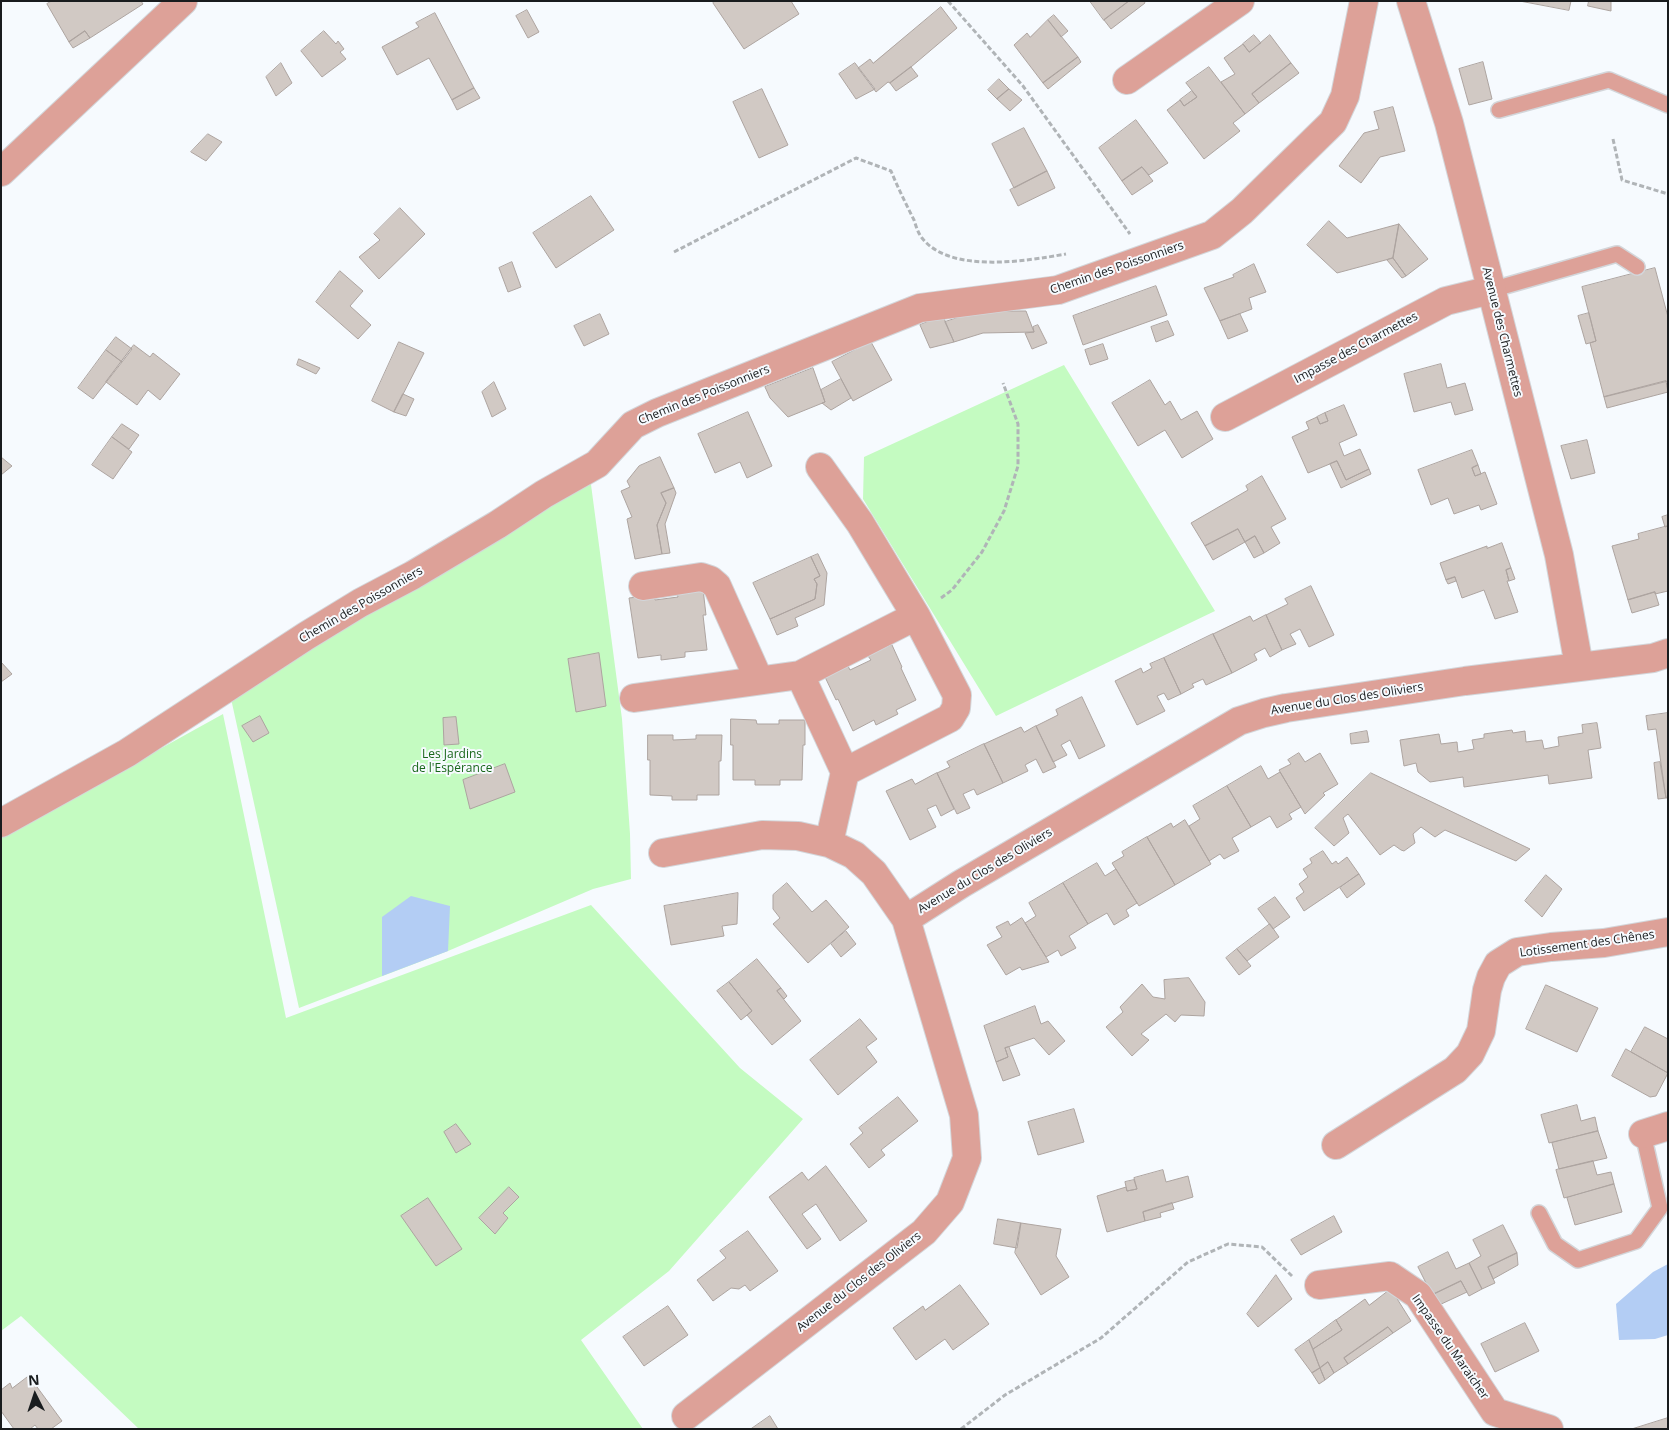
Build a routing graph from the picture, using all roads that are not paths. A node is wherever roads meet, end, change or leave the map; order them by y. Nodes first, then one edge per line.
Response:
1 (183, 1) edge
2 (1240, 1) edge
3 (1364, 1) edge
4 (1411, 1) edge
5 (1127, 80) dead end
6 (1668, 105) edge
7 (1499, 110) dead end
8 (1, 172) edge
9 (1637, 267) dead end
10 (1491, 290) junction
11 (1225, 417) dead end
12 (820, 467) dead end
13 (643, 586) dead end
14 (916, 616) junction
15 (1668, 654) edge
16 (1580, 666) junction
17 (800, 675) junction
18 (759, 680) junction
19 (634, 698) dead end
20 (845, 772) junction
21 (1, 823) edge
22 (829, 843) junction
23 (663, 853) dead end
24 (906, 918) junction
25 (1668, 932) edge
26 (1655, 1130) edge
27 (1336, 1145) dead end
28 (1539, 1214) dead end
29 (1319, 1285) road end
30 (686, 1416) dead end
31 (1549, 1429) edge

1 - 8 street
2 - 5 street
3 - 21 street, Chemin des Poissonniers
4 - 10 street, Avenue des Charmettes
6 - 7 lane
9 - 10 lane
10 - 11 street, Impasse des Charmettes
10 - 16 street, Avenue des Charmettes
12 - 14 street
13 - 18 street
14 - 17 street
14 - 20 street
15 - 16 street, Avenue du Clos des Oliviers
16 - 24 street, Avenue du Clos des Oliviers
17 - 18 street
17 - 20 street
18 - 19 street
20 - 22 street
22 - 23 street
22 - 24 street
24 - 30 street, Avenue du Clos des Oliviers
25 - 27 street, Lotissement des Chênes
26 - 28 lane
29 - 31 street, Impasse du Maraicher

